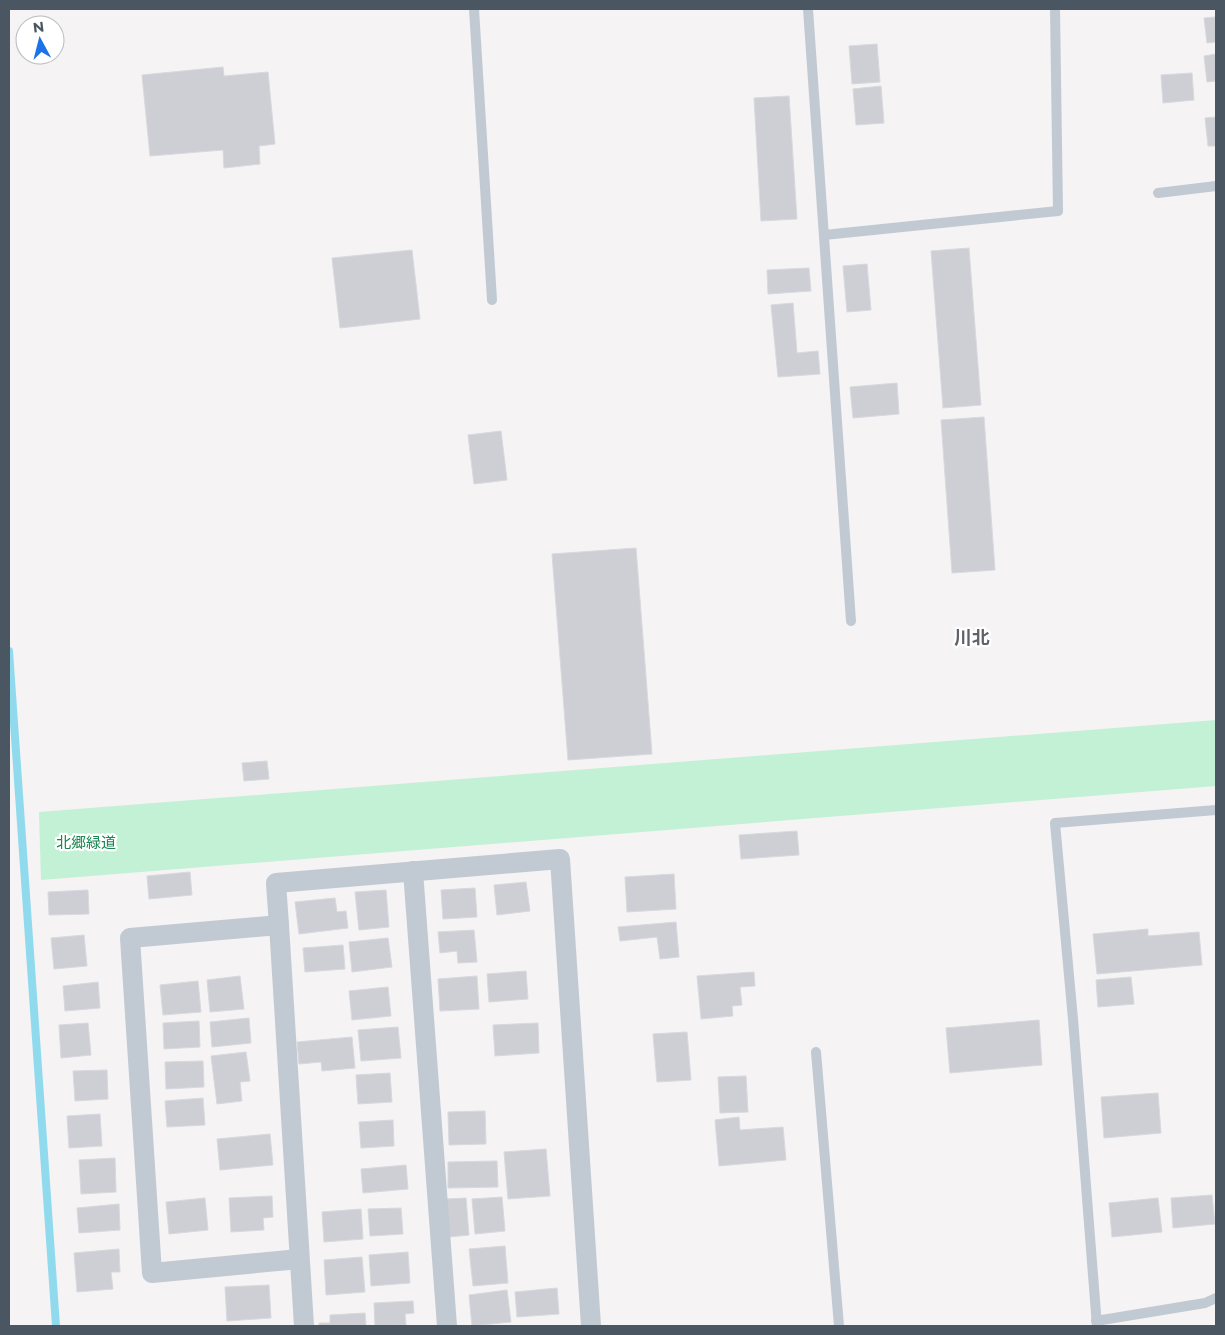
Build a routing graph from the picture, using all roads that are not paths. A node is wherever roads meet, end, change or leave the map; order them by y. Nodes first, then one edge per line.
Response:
1 (474, 9) edge
2 (808, 9) edge
3 (1055, 9) edge
4 (1216, 186) edge
5 (1158, 194) dead end
6 (824, 235) junction
7 (492, 300) dead end
8 (851, 621) dead end
9 (1216, 810) edge
10 (413, 871) junction
11 (279, 925) junction
12 (816, 1052) dead end
13 (299, 1259) junction
14 (1216, 1298) edge
15 (1096, 1323) edge
16 (304, 1326) edge
17 (447, 1326) edge
18 (591, 1326) edge
19 (839, 1326) edge

1 - 7 lane
2 - 6 lane
3 - 6 lane
4 - 5 lane
6 - 8 lane
9 - 15 lane
10 - 11 street
10 - 17 street
10 - 18 street
11 - 13 street
11 - 13 street
12 - 19 lane
13 - 16 street
14 - 15 lane

